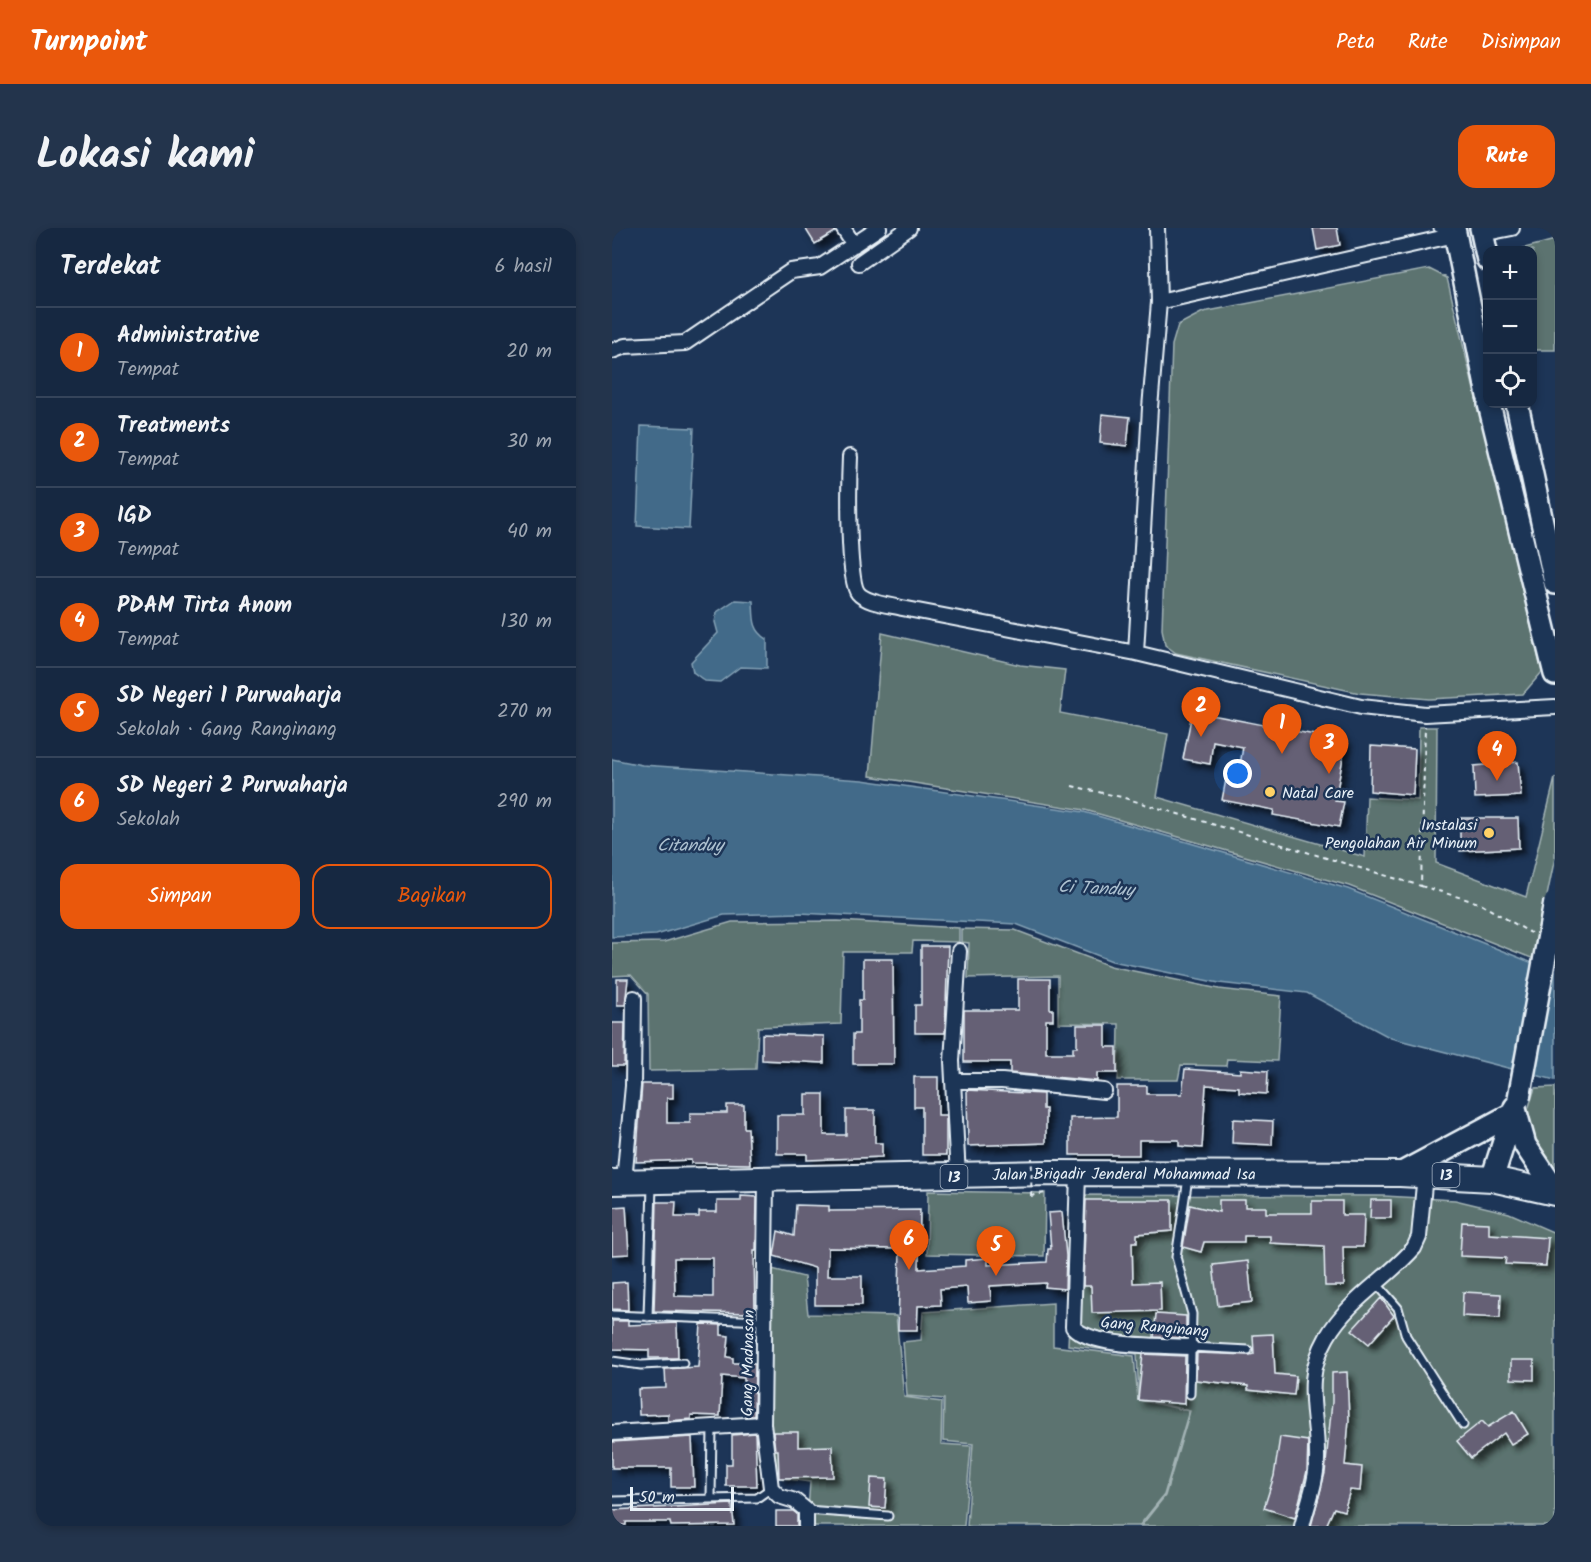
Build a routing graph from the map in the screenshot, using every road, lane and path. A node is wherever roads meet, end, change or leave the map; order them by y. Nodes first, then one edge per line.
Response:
1 (843, 228) edge
2 (879, 228) edge
3 (909, 228) edge
4 (1157, 228) edge
5 (1512, 228) edge
6 (1449, 230) edge
7 (1481, 231) edge
8 (854, 244) junction
9 (1485, 246) edge
10 (859, 263) dead end
11 (1159, 302) junction
12 (612, 351) edge
13 (1483, 375) edge
14 (1490, 408) edge
15 (1518, 408) edge
16 (850, 457) dead end
17 (1555, 583) edge
18 (1136, 653) junction
19 (1555, 674) edge
20 (1555, 707) edge
21 (1425, 714) junction
22 (1072, 786) dead end
23 (1421, 886) junction
24 (1555, 902) edge
25 (1538, 936) dead end
26 (960, 951) dead end
27 (634, 998) dead end
28 (953, 1081) junction
29 (1104, 1091) dead end
30 (1516, 1107) junction
31 (1032, 1158) dead end
32 (1078, 1174) junction
33 (1188, 1174) junction
34 (1400, 1174) junction
35 (1425, 1174) junction
36 (958, 1177) junction
37 (1492, 1179) junction
38 (766, 1180) junction
39 (653, 1181) junction
40 (618, 1182) edge
41 (1555, 1192) edge
42 (1031, 1197) dead end
43 (1376, 1283) junction
44 (612, 1316) edge
45 (648, 1317) junction
46 (765, 1321) junction
47 (1191, 1347) junction
48 (1248, 1350) dead end
49 (612, 1361) edge
50 (683, 1363) dead end
51 (1190, 1394) dead end
52 (763, 1424) junction
53 (1463, 1425) dead end
54 (712, 1427) junction
55 (612, 1433) edge
56 (771, 1488) junction
57 (711, 1497) junction
58 (612, 1501) edge
59 (806, 1510) junction
60 (888, 1516) dead end
61 (806, 1526) edge
62 (1302, 1526) edge

1 - 8 street
2 - 8 street
3 - 10 street
4 - 11 street
5 - 7 street
6 - 11 street
6 - 13 main road
7 - 9 main road
8 - 12 street
11 - 18 street
14 - 19 main road
15 - 17 main road
16 - 18 street
18 - 21 street
20 - 21 street
21 - 23 path
22 - 23 path
23 - 25 path
24 - 30 main road, bridge
26 - 28 street
27 - 40 street
28 - 29 street
28 - 36 street
30 - 34 main road
30 - 37 main road
30 - 41 main road
31 - 42 path, bridge
32 - 33 highway, Jalan Brigadir Jenderal Mohammad Isa / 13
32 - 36 highway, Jalan Brigadir Jenderal Mohammad Isa / 13
32 - 47 street, Gang Ranginang
33 - 34 highway, Jalan Brigadir Jenderal Mohammad Isa / 13
33 - 47 lane
34 - 35 highway, Jalan Brigadir Jenderal Mohammad Isa / 13
35 - 37 highway, Jalan Brigadir Jenderal Mohammad Isa / 13
35 - 43 street
36 - 38 highway, Jalan Brigadir Jenderal Mohammad Isa / 13
37 - 41 highway, 13
38 - 39 highway, Jalan Brigadir Jenderal Mohammad Isa / 13
38 - 46 street, Gang Madnasan
39 - 40 highway, Jalan Brigadir Jenderal Mohammad Isa / 13
39 - 45 lane
43 - 53 lane
43 - 62 street
44 - 45 lane
45 - 46 lane
46 - 52 street, Gang Madnasan
47 - 48 lane, Gang Ranginang
47 - 51 lane
49 - 50 lane
52 - 54 street
52 - 56 street, Gang Madnasan
54 - 55 street
54 - 57 lane
56 - 57 lane
56 - 59 street
57 - 58 lane
59 - 60 lane
59 - 61 street

